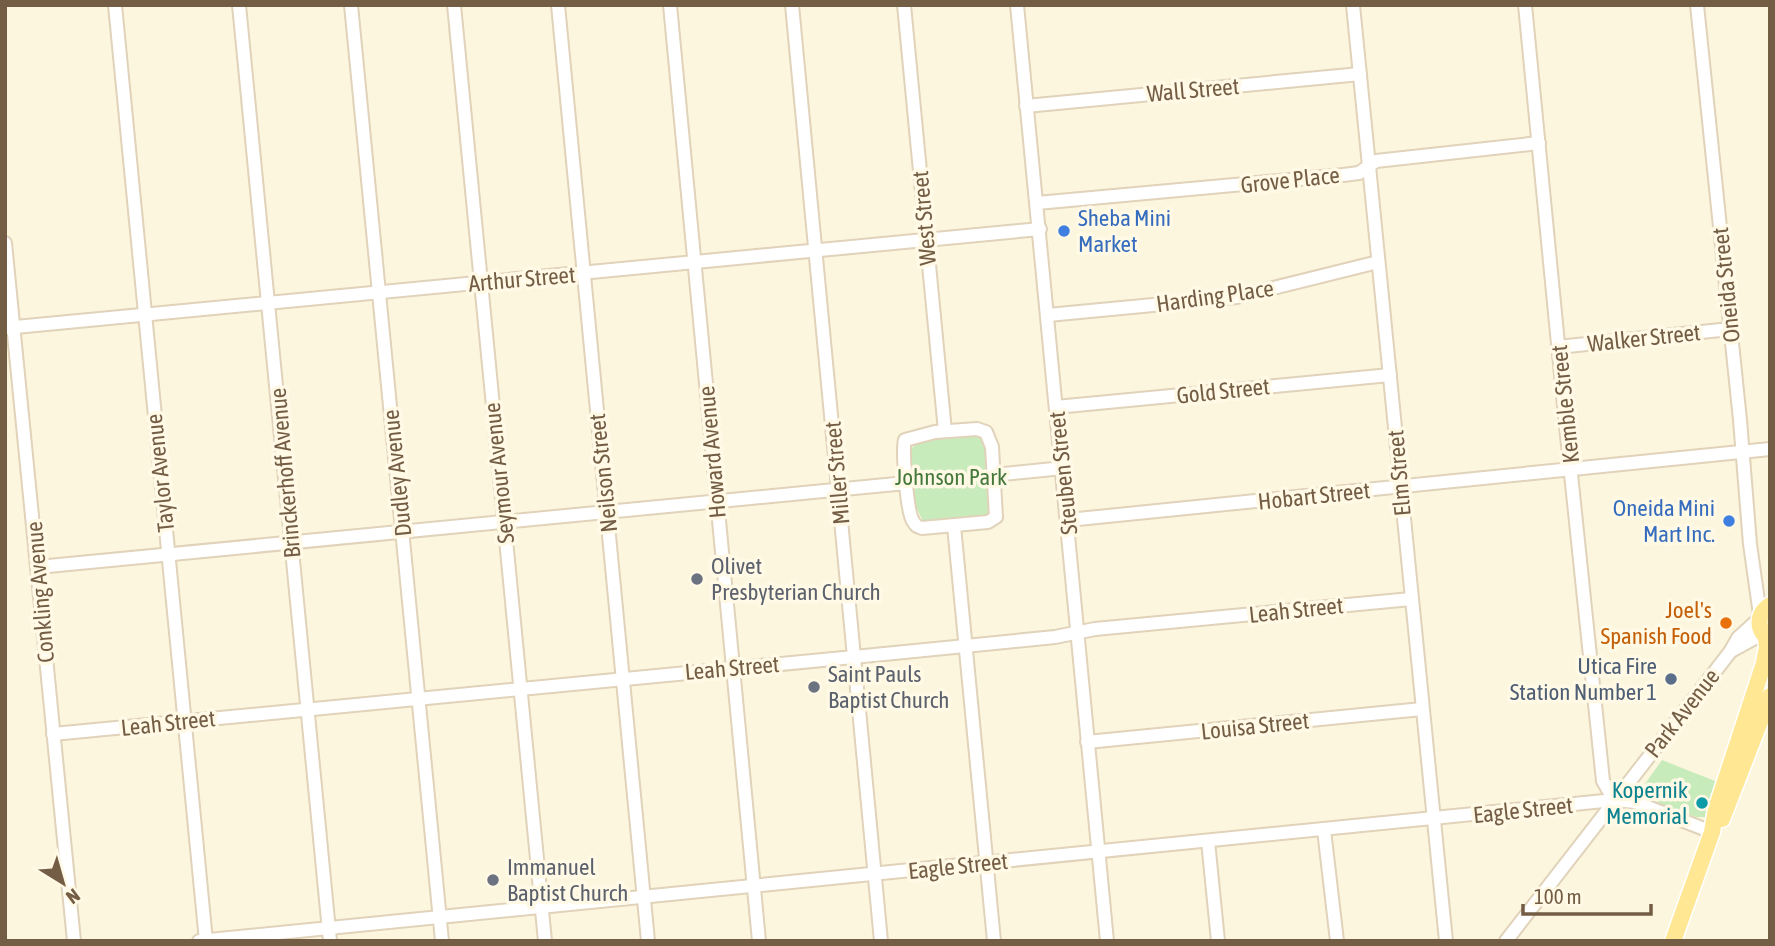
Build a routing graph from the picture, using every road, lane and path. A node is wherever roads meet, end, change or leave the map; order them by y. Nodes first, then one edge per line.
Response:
1 (115, 5) edge
2 (239, 5) edge
3 (351, 5) edge
4 (454, 5) edge
5 (558, 5) edge
6 (670, 5) edge
7 (792, 5) edge
8 (904, 5) edge
9 (1017, 5) edge
10 (1353, 5) edge
11 (1525, 5) edge
12 (1698, 5) edge
13 (1360, 74) junction
14 (1026, 106) junction
15 (1539, 143) junction
16 (1369, 166) junction
17 (1037, 204) junction
18 (1040, 229) junction
19 (926, 239) junction
20 (5, 243) edge
21 (816, 250) junction
22 (693, 262) junction
23 (1378, 262) junction
24 (585, 273) junction
25 (481, 283) junction
26 (380, 292) junction
27 (270, 303) junction
28 (144, 315) junction
29 (1048, 315) junction
30 (10, 328) edge
31 (1730, 329) junction
32 (1558, 347) junction
33 (1390, 375) junction
34 (1056, 407) junction
35 (945, 431) junction
36 (1770, 449) edge
37 (1742, 452) junction
38 (1063, 468) junction
39 (1572, 469) junction
40 (994, 475) junction
41 (906, 483) junction
42 (1401, 487) junction
43 (838, 489) junction
44 (717, 502) junction
45 (607, 512) junction
46 (1068, 520) junction
47 (504, 522) junction
48 (954, 526) junction
49 (403, 532) junction
50 (292, 543) junction
51 (169, 554) junction
52 (1753, 564) junction
53 (38, 567) junction
54 (1770, 598) edge
55 (1411, 599) junction
56 (1765, 625) edge
57 (1078, 632) junction
58 (965, 646) junction
59 (854, 657) junction
60 (734, 668) junction
61 (623, 678) junction
62 (520, 688) junction
63 (1770, 696) edge
64 (419, 699) junction
65 (1422, 709) junction
66 (308, 710) junction
67 (185, 720) junction
68 (53, 734) junction
69 (1087, 742) junction
70 (1614, 800) junction
71 (1432, 820) junction
72 (1324, 830) junction
73 (1712, 832) junction
74 (1208, 841) junction
75 (1098, 852) junction
76 (987, 863) junction
77 (875, 875) junction
78 (754, 887) junction
79 (643, 897) junction
80 (542, 907) junction
81 (440, 917) junction
82 (329, 934) edge
83 (206, 940) edge
84 (74, 941) edge
85 (200, 941) edge
86 (442, 941) edge
87 (545, 941) edge
88 (648, 941) edge
89 (759, 941) edge
90 (881, 941) edge
91 (994, 941) edge
92 (1107, 941) edge
93 (1218, 941) edge
94 (1337, 941) edge
95 (1446, 941) edge
96 (1506, 941) edge
97 (1673, 941) edge

1 - 28 street, Taylor Avenue
2 - 27 street, Brinckerhoff Avenue
3 - 26 street, Dudley Avenue
4 - 25 street, Seymour Avenue
5 - 24 street, Neilson Street
6 - 22 street, Howard Avenue
7 - 21 street, Miller Street
8 - 19 street, West Street
9 - 14 street, Steuben Street
10 - 13 street, Elm Street
11 - 15 street, Kemble Street
12 - 31 street, Oneida Street
13 - 14 street, Wall Street
13 - 16 street, Elm Street
14 - 17 street, Steuben Street
15 - 16 street, Grove Place
15 - 32 street, Kemble Street
16 - 17 street, Grove Place
16 - 23 street, Elm Street
17 - 18 street, Steuben Street
18 - 19 street, Arthur Street
18 - 29 street, Steuben Street
19 - 21 street, Arthur Street
19 - 35 street, West Street
20 - 30 street, Conkling Avenue
21 - 22 street, Arthur Street
21 - 43 street, Miller Street
22 - 24 street, Arthur Street
22 - 44 street, Howard Avenue
23 - 29 street, Harding Place
23 - 33 street, Elm Street
24 - 25 street, Arthur Street
24 - 45 street, Neilson Street
25 - 26 street, Arthur Street
25 - 47 street, Seymour Avenue
26 - 27 street, Arthur Street
26 - 49 street, Dudley Avenue
27 - 28 street, Arthur Street
27 - 50 street, Brinckerhoff Avenue
28 - 30 street, Arthur Street
28 - 51 street, Taylor Avenue
29 - 34 street, Steuben Street
30 - 53 street, Conkling Avenue
31 - 32 street, Walker Street
31 - 37 street, Oneida Street
32 - 39 street, Kemble Street
33 - 34 street, Gold Street
33 - 42 street, Elm Street
34 - 38 street, Steuben Street
35 - 40 street
35 - 41 street
36 - 37 street, Hobart Street
37 - 39 street, Hobart Street
37 - 52 street, Oneida Street
38 - 40 street
38 - 46 street, Steuben Street
39 - 42 street, Hobart Street
39 - 70 street, Kemble Street
40 - 48 street
41 - 43 street
41 - 48 street
42 - 46 street, Hobart Street
42 - 55 street, Elm Street
43 - 44 street
43 - 59 street, Miller Street
44 - 45 street
44 - 60 street, Howard Avenue
45 - 47 street
45 - 61 street, Neilson Street
46 - 57 street, Steuben Street
47 - 49 street
47 - 62 street, Seymour Avenue
48 - 58 street
49 - 50 street
49 - 64 street, Dudley Avenue
50 - 51 street
50 - 66 street, Brinckerhoff Avenue
51 - 53 street
51 - 67 street, Taylor Avenue
52 - 54 street, Oneida Street
52 - 56 street, Oneida Street
53 - 68 street, Conkling Avenue
55 - 57 street, Leah Street
55 - 65 street, Elm Street
56 - 70 street, Park Avenue
56 - 73 main road
57 - 58 street, Leah Street
57 - 69 street, Steuben Street
58 - 59 street, Leah Street
58 - 76 street
59 - 60 street, Leah Street
59 - 77 street, Miller Street
60 - 61 street, Leah Street
60 - 78 street, Howard Avenue
61 - 62 street, Leah Street
61 - 79 street, Neilson Street
62 - 64 street, Leah Street
62 - 80 street, Seymour Avenue
63 - 73 main road
64 - 66 street, Leah Street
64 - 81 street, Dudley Avenue
65 - 69 street, Louisa Street
65 - 71 street, Elm Street
66 - 67 street, Leah Street
66 - 82 street, Brinckerhoff Avenue
67 - 68 street, Leah Street
67 - 83 street, Taylor Avenue
68 - 84 street, Conkling Avenue
69 - 75 street, Steuben Street
70 - 71 street, Eagle Street
70 - 73 street, Eagle Street
70 - 96 street, Park Avenue
71 - 72 street, Eagle Street
71 - 95 street, Elm Street
72 - 74 street, Eagle Street
72 - 94 street
73 - 97 main road
74 - 75 street, Eagle Street
74 - 93 street
75 - 76 street, Eagle Street
75 - 92 street, Steuben Street
76 - 77 street, Eagle Street
76 - 91 street
77 - 78 street, Eagle Street
77 - 90 street, Miller Street
78 - 79 street, Eagle Street
78 - 89 street, Howard Avenue
79 - 80 street, Eagle Street
79 - 88 street, Neilson Street
80 - 81 street, Eagle Street
80 - 87 street, Seymour Avenue
81 - 82 street, Eagle Street
81 - 86 street, Dudley Avenue
82 - 83 street, Eagle Street
83 - 85 street, Eagle Street

